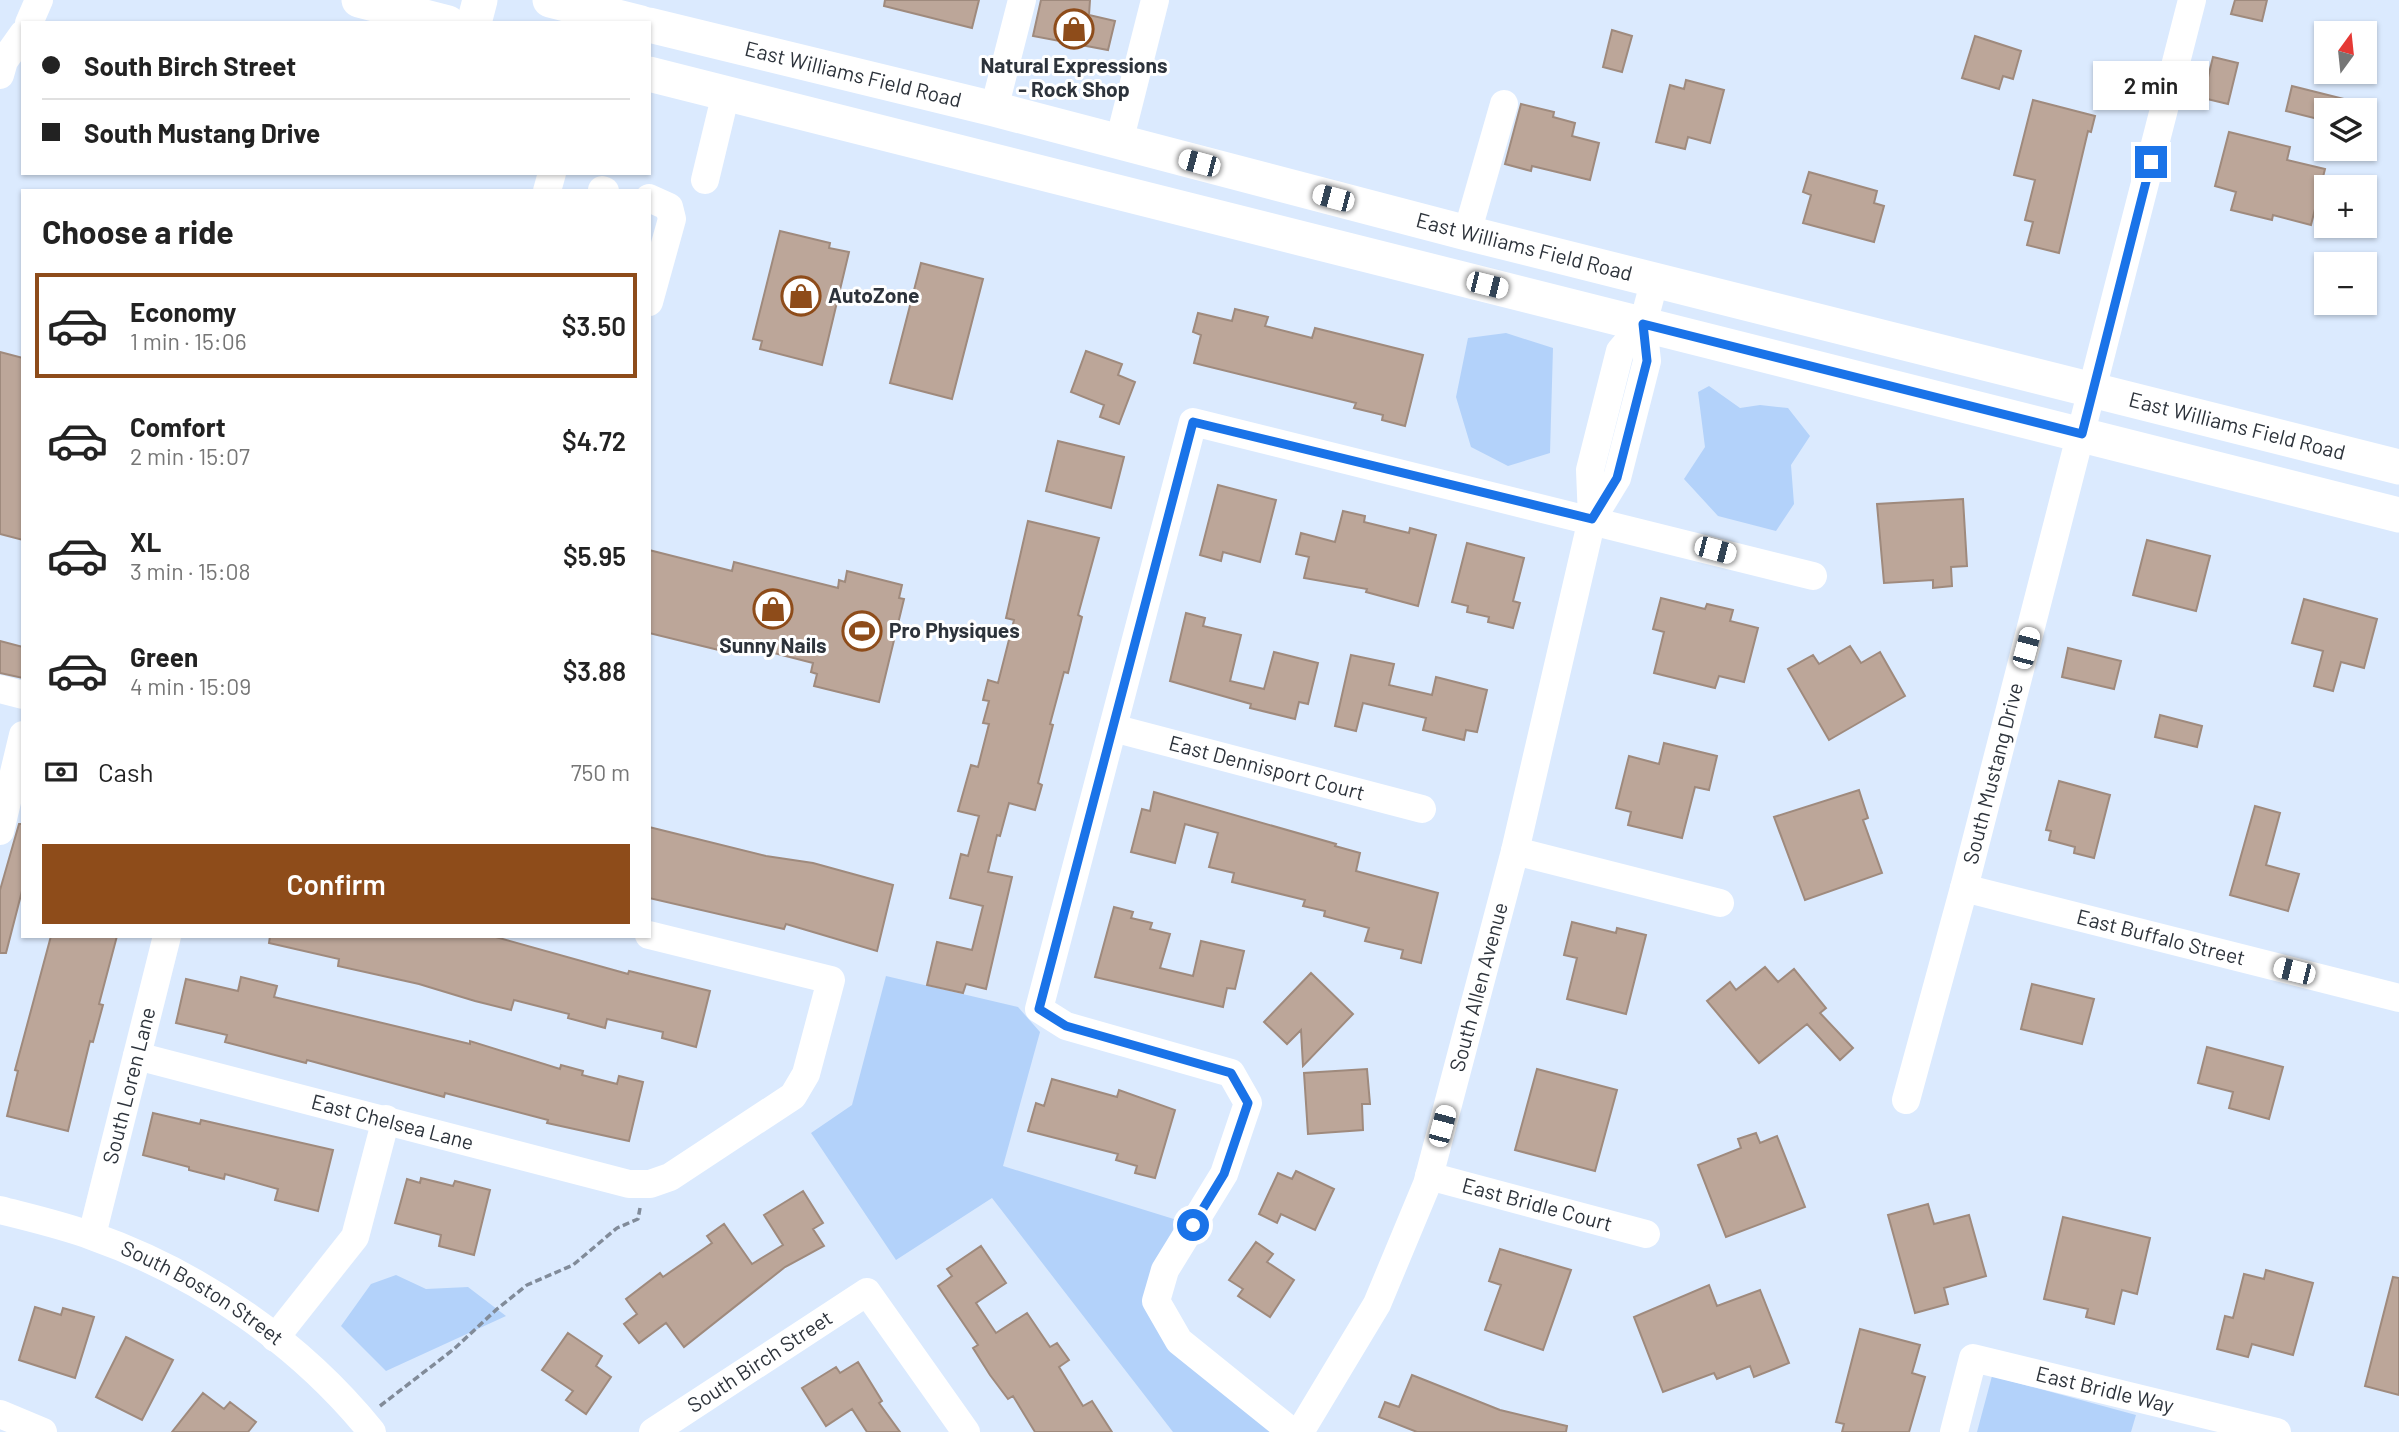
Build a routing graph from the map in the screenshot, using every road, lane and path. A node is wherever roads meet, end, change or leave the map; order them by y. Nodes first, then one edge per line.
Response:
1 (38, 0) edge
2 (359, 0) edge
3 (480, 0) edge
4 (550, 0) edge
5 (1022, 0) edge
6 (1155, 0) edge
7 (2192, 0) edge
8 (30, 21) edge
9 (440, 21) edge
10 (475, 21) edge
11 (633, 21) edge
12 (651, 25) edge
13 (21, 37) edge
14 (651, 74) edge
15 (0, 75) edge
16 (726, 93) junction
17 (1504, 104) dead end
18 (994, 109) junction
19 (1055, 125) junction
20 (1119, 142) junction
21 (1045, 174) junction
22 (705, 180) dead end
23 (651, 199) edge
24 (1467, 233) junction
25 (1655, 279) junction
26 (651, 295) edge
27 (1643, 324) junction
28 (2093, 389) junction
29 (2082, 434) junction
30 (2399, 467) edge
31 (2399, 515) edge
32 (1592, 519) junction
33 (1813, 576) dead end
34 (0, 690) edge
35 (21, 695) edge
36 (1113, 728) junction
37 (21, 743) edge
38 (1422, 808) dead end
39 (0, 831) edge
40 (1515, 850) junction
41 (1964, 888) junction
42 (1720, 903) dead end
43 (651, 935) edge
44 (166, 938) edge
45 (2399, 998) edge
46 (137, 1056) junction
47 (1906, 1100) dead end
48 (386, 1119) junction
49 (1429, 1176) junction
50 (647, 1184) junction
51 (0, 1210) edge
52 (1646, 1234) dead end
53 (92, 1235) junction
54 (275, 1338) junction
55 (0, 1414) edge
56 (366, 1425) edge
57 (43, 1432) edge
58 (653, 1432) edge
59 (966, 1432) edge
60 (1292, 1432) edge
61 (1300, 1432) edge
62 (1954, 1432) edge
63 (2277, 1432) edge

1 - 8 street
2 - 9 main road
3 - 10 main road
4 - 11 main road
5 - 18 street
6 - 20 street
7 - 28 street, South Mustang Drive
12 - 18 main road, East Williams Field Road
13 - 15 street
14 - 16 main road
16 - 21 main road
16 - 22 street
17 - 24 street
18 - 19 main road, East Williams Field Road
19 - 20 main road, East Williams Field Road
19 - 21 main road
20 - 24 main road, East Williams Field Road
21 - 27 main road
23 - 26 street
24 - 25 main road, East Williams Field Road
25 - 27 street, South Allen Avenue
25 - 28 main road, East Williams Field Road
27 - 29 main road
27 - 32 street, South Allen Avenue
28 - 29 street, South Mustang Drive
28 - 30 main road, East Williams Field Road
29 - 31 main road
29 - 41 street, South Mustang Drive
32 - 33 street
32 - 36 street
32 - 40 street, South Allen Avenue
34 - 35 street
36 - 38 street, East Dennisport Court
36 - 60 street
37 - 39 street
40 - 42 street
40 - 49 street, South Allen Avenue
41 - 45 street, East Buffalo Street
41 - 47 street, South Mustang Drive
43 - 50 street
44 - 46 street, South Loren Lane
46 - 48 street, East Chelsea Lane
46 - 53 street, South Loren Lane
48 - 50 street, East Chelsea Lane
48 - 54 street
49 - 52 street, East Bridle Court
49 - 61 street, South Allen Avenue
50 - 56 path
51 - 53 street, South Boston Street
53 - 54 street, South Boston Street
54 - 56 street, South Boston Street
55 - 57 street
58 - 59 street, South Birch Street
62 - 63 street, East Bridle Way

